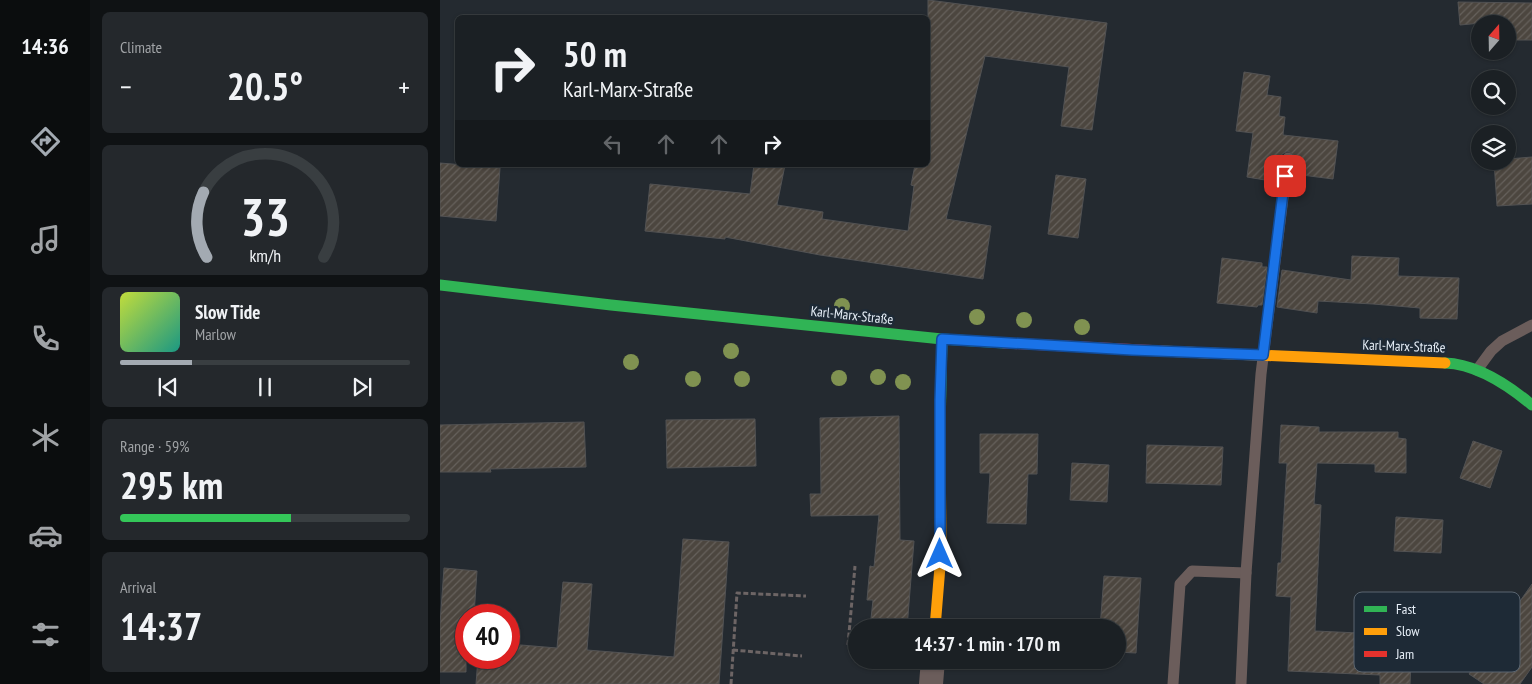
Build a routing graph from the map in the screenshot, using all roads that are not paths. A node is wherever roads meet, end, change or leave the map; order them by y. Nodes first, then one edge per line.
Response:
1 (1288, 158) dead end
2 (440, 285) edge
3 (1532, 325) edge
4 (942, 339) junction
5 (1263, 355) junction
6 (1476, 370) junction
7 (1532, 405) edge
8 (1246, 574) junction
9 (936, 619) edge
10 (932, 669) edge
11 (931, 684) edge
12 (1173, 684) edge
13 (1241, 684) edge

1 - 5 lane
2 - 4 street, Karl-Marx-Straße
3 - 6 lane
4 - 5 street, Karl-Marx-Straße
4 - 9 street
5 - 6 street, Karl-Marx-Straße
5 - 8 lane
6 - 7 street, Karl-Marx-Straße
8 - 12 lane
8 - 13 lane
10 - 11 street

